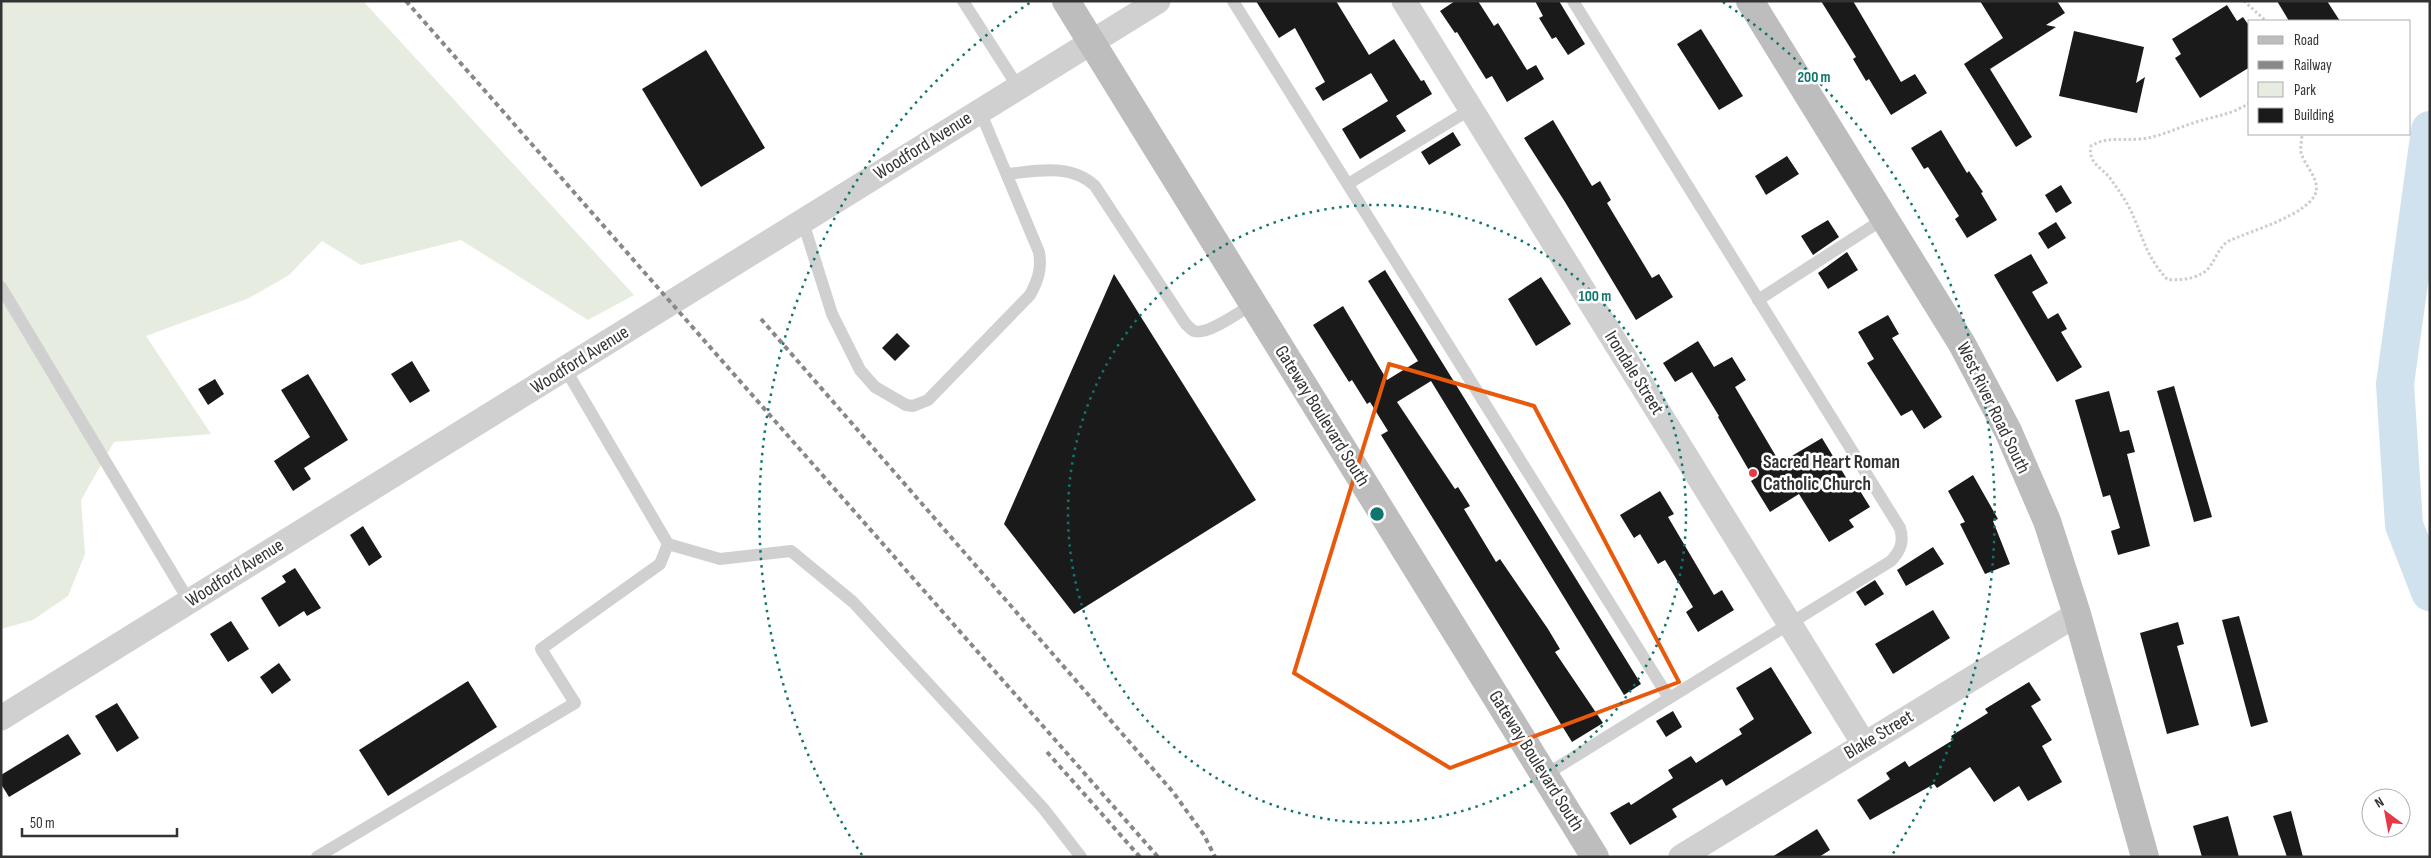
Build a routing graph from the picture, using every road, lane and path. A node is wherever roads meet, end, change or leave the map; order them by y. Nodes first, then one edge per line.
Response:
1 (963, 1) edge
2 (1066, 1) edge
3 (1233, 1) edge
4 (1404, 1) edge
5 (1573, 1) edge
6 (1750, 1) edge
7 (2244, 1) edge
8 (1145, 4) edge
9 (2265, 20) edge
10 (1091, 42) junction
11 (1018, 87) junction
12 (2248, 104) edge
13 (1470, 109) junction
14 (980, 111) junction
15 (2302, 135) edge
16 (1007, 174) junction
17 (1348, 184) junction
18 (1885, 218) junction
19 (803, 222) junction
20 (1, 288) edge
21 (1758, 300) junction
22 (1253, 304) junction
23 (566, 370) junction
24 (668, 544) junction
25 (189, 601) junction
26 (2077, 614) junction
27 (1789, 622) junction
28 (1669, 698) junction
29 (1, 718) edge
30 (1864, 744) junction
31 (1545, 775) junction
32 (317, 857) edge
33 (1081, 857) edge
34 (1595, 857) edge
35 (1681, 857) edge
36 (2145, 857) edge

1 - 11 lane
2 - 10 main road, Gateway Boulevard South
3 - 17 lane
4 - 13 street, Irondale Street
5 - 21 lane
6 - 18 main road, West River Road South
7 - 9 path
8 - 10 street, Woodford Avenue
10 - 11 street, Woodford Avenue
10 - 22 main road, Gateway Boulevard South
11 - 14 street, Woodford Avenue
12 - 15 path
13 - 17 lane
13 - 27 street, Irondale Street
14 - 16 lane
14 - 19 street, Woodford Avenue
16 - 19 lane
16 - 22 lane
17 - 28 lane
18 - 21 lane
18 - 26 main road, West River Road South
19 - 23 street, Woodford Avenue
20 - 25 lane
21 - 27 lane
22 - 31 main road, Gateway Boulevard South
23 - 24 lane
23 - 25 street, Woodford Avenue
24 - 32 lane
24 - 33 lane
25 - 29 street, Woodford Avenue
26 - 30 street, Blake Street
26 - 36 main road, West River Road South
27 - 28 lane
27 - 30 street, Irondale Street
28 - 31 lane
30 - 35 street, Blake Street
31 - 34 main road, Gateway Boulevard South

